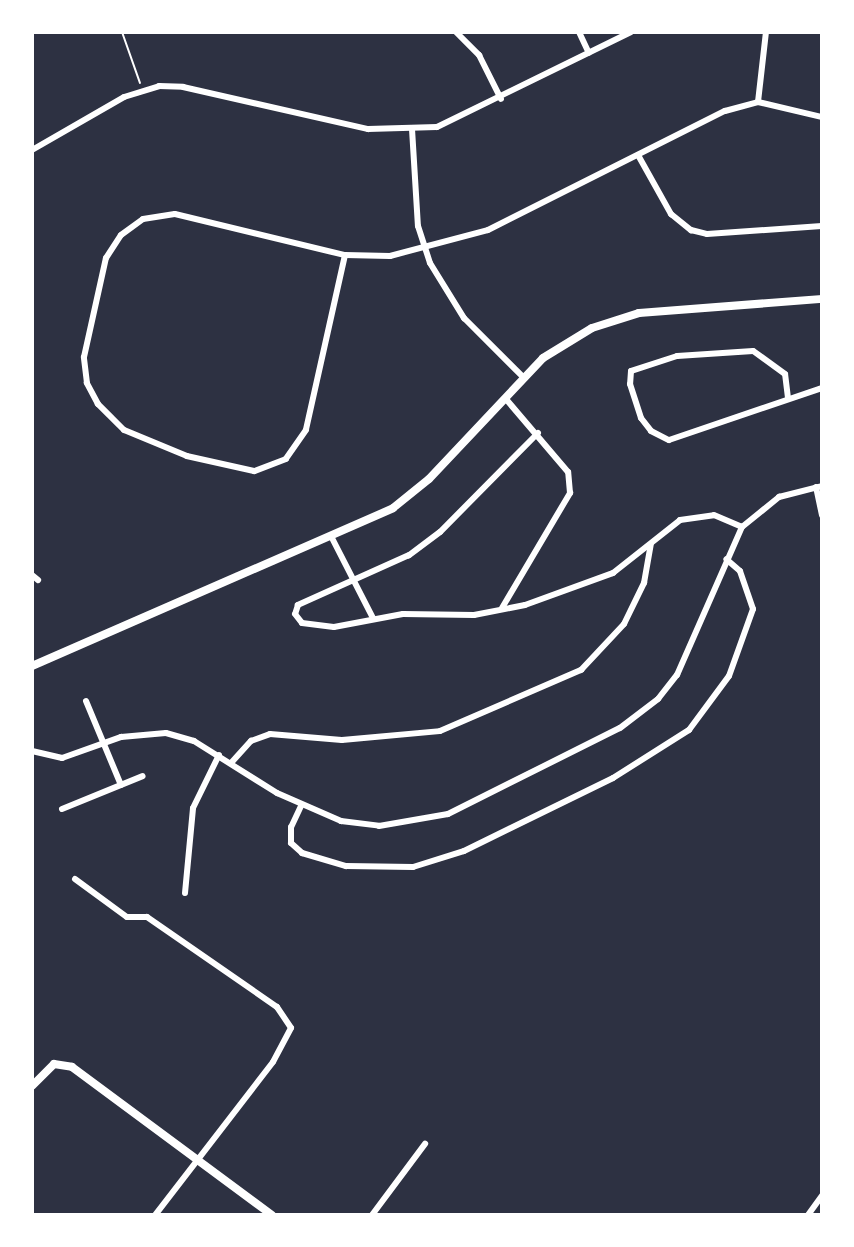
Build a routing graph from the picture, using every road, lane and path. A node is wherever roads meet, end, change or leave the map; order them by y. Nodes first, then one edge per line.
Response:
1 (122, 32) edge
2 (456, 32) edge
3 (579, 32) edge
4 (631, 32) edge
5 (766, 32) edge
6 (589, 53) junction
7 (143, 90) junction
8 (501, 99) junction
9 (758, 102) junction
10 (822, 117) edge
11 (412, 129) junction
12 (32, 150) edge
13 (638, 155) junction
14 (822, 226) edge
15 (423, 246) junction
16 (345, 255) junction
17 (822, 299) edge
18 (523, 377) junction
19 (822, 388) edge
20 (504, 398) junction
21 (788, 398) junction
22 (538, 433) junction
23 (819, 486) edge
24 (822, 515) edge
25 (742, 527) junction
26 (332, 538) junction
27 (651, 545) junction
28 (726, 559) junction
29 (350, 579) junction
30 (502, 608) junction
31 (373, 618) junction
32 (32, 666) edge
33 (86, 701) dead end
34 (104, 744) junction
35 (32, 751) edge
36 (219, 755) junction
37 (231, 763) junction
38 (143, 776) dead end
39 (121, 785) junction
40 (301, 806) junction
41 (62, 809) dead end
42 (75, 879) dead end
43 (185, 893) dead end
44 (32, 1086) edge
45 (425, 1144) dead end
46 (196, 1159) junction
47 (822, 1196) edge
48 (819, 1207) edge
49 (155, 1215) edge
50 (272, 1215) edge
51 (372, 1215) edge
52 (808, 1215) edge

1 - 7 path
2 - 8 street
3 - 6 street
4 - 6 street
5 - 9 street
6 - 8 street
7 - 11 street
7 - 12 street
8 - 11 street
9 - 10 street
9 - 13 street
11 - 15 street
13 - 14 street
13 - 15 street
15 - 16 street
15 - 18 street
16 - 16 street
17 - 18 street
18 - 20 street
19 - 21 street
20 - 22 street
20 - 26 street
21 - 21 street
22 - 29 street
22 - 30 street
23 - 24 street
23 - 25 street
25 - 27 street
25 - 28 street
26 - 29 street
26 - 32 street
27 - 30 street
27 - 37 street
28 - 40 street
28 - 40 street
29 - 31 street
29 - 31 street
30 - 31 street
33 - 34 street
34 - 35 street
34 - 36 street
34 - 39 street
36 - 37 street
36 - 43 street
37 - 40 street
38 - 39 street
39 - 41 street
42 - 46 street
44 - 46 street
45 - 51 street
46 - 49 street
46 - 50 street
47 - 48 street
48 - 52 street

